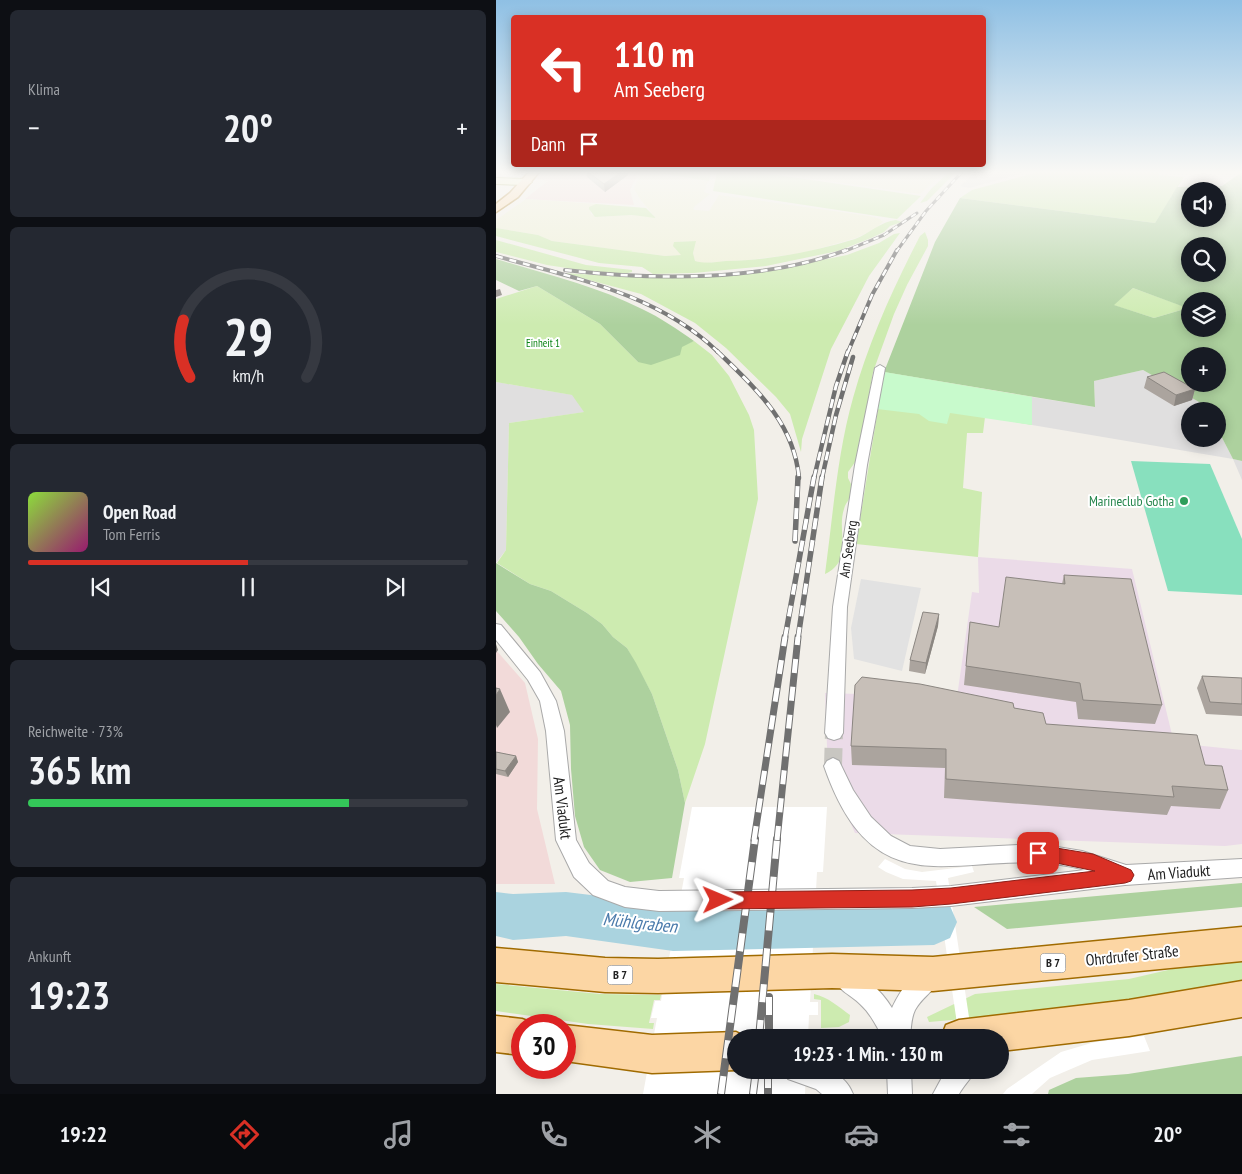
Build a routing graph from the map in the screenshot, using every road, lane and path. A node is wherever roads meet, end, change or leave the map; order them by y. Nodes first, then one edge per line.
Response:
1 (880, 368) dead end
2 (496, 629) edge
3 (834, 733) tunnel mouth
4 (833, 766) tunnel mouth
5 (1242, 868) edge
6 (1125, 875) junction
7 (1242, 944) edge
8 (496, 965) edge
9 (832, 972) junction
10 (933, 974) junction
11 (1242, 999) edge
12 (892, 1029) edge
13 (898, 1029) edge
14 (496, 1034) edge
15 (511, 1036) edge
16 (1011, 1038) edge
17 (576, 1044) edge
18 (727, 1051) edge
19 (821, 1079) edge
20 (899, 1079) edge
21 (954, 1079) edge
22 (841, 1094) edge
23 (900, 1094) edge
24 (945, 1094) edge

1 - 3 street, Am Seeberg
2 - 6 street, Am Viadukt
4 - 6 street
5 - 6 street, Am Viadukt
7 - 10 main road, Ohrdrufer Straße / B 7
8 - 9 main road, Ohrdrufer Straße / B 7
9 - 10 main road, Ohrdrufer Straße / B 7
9 - 12 street
10 - 13 street
11 - 16 main road
14 - 15 main road
17 - 18 main road
19 - 22 street
20 - 23 street
21 - 24 street

